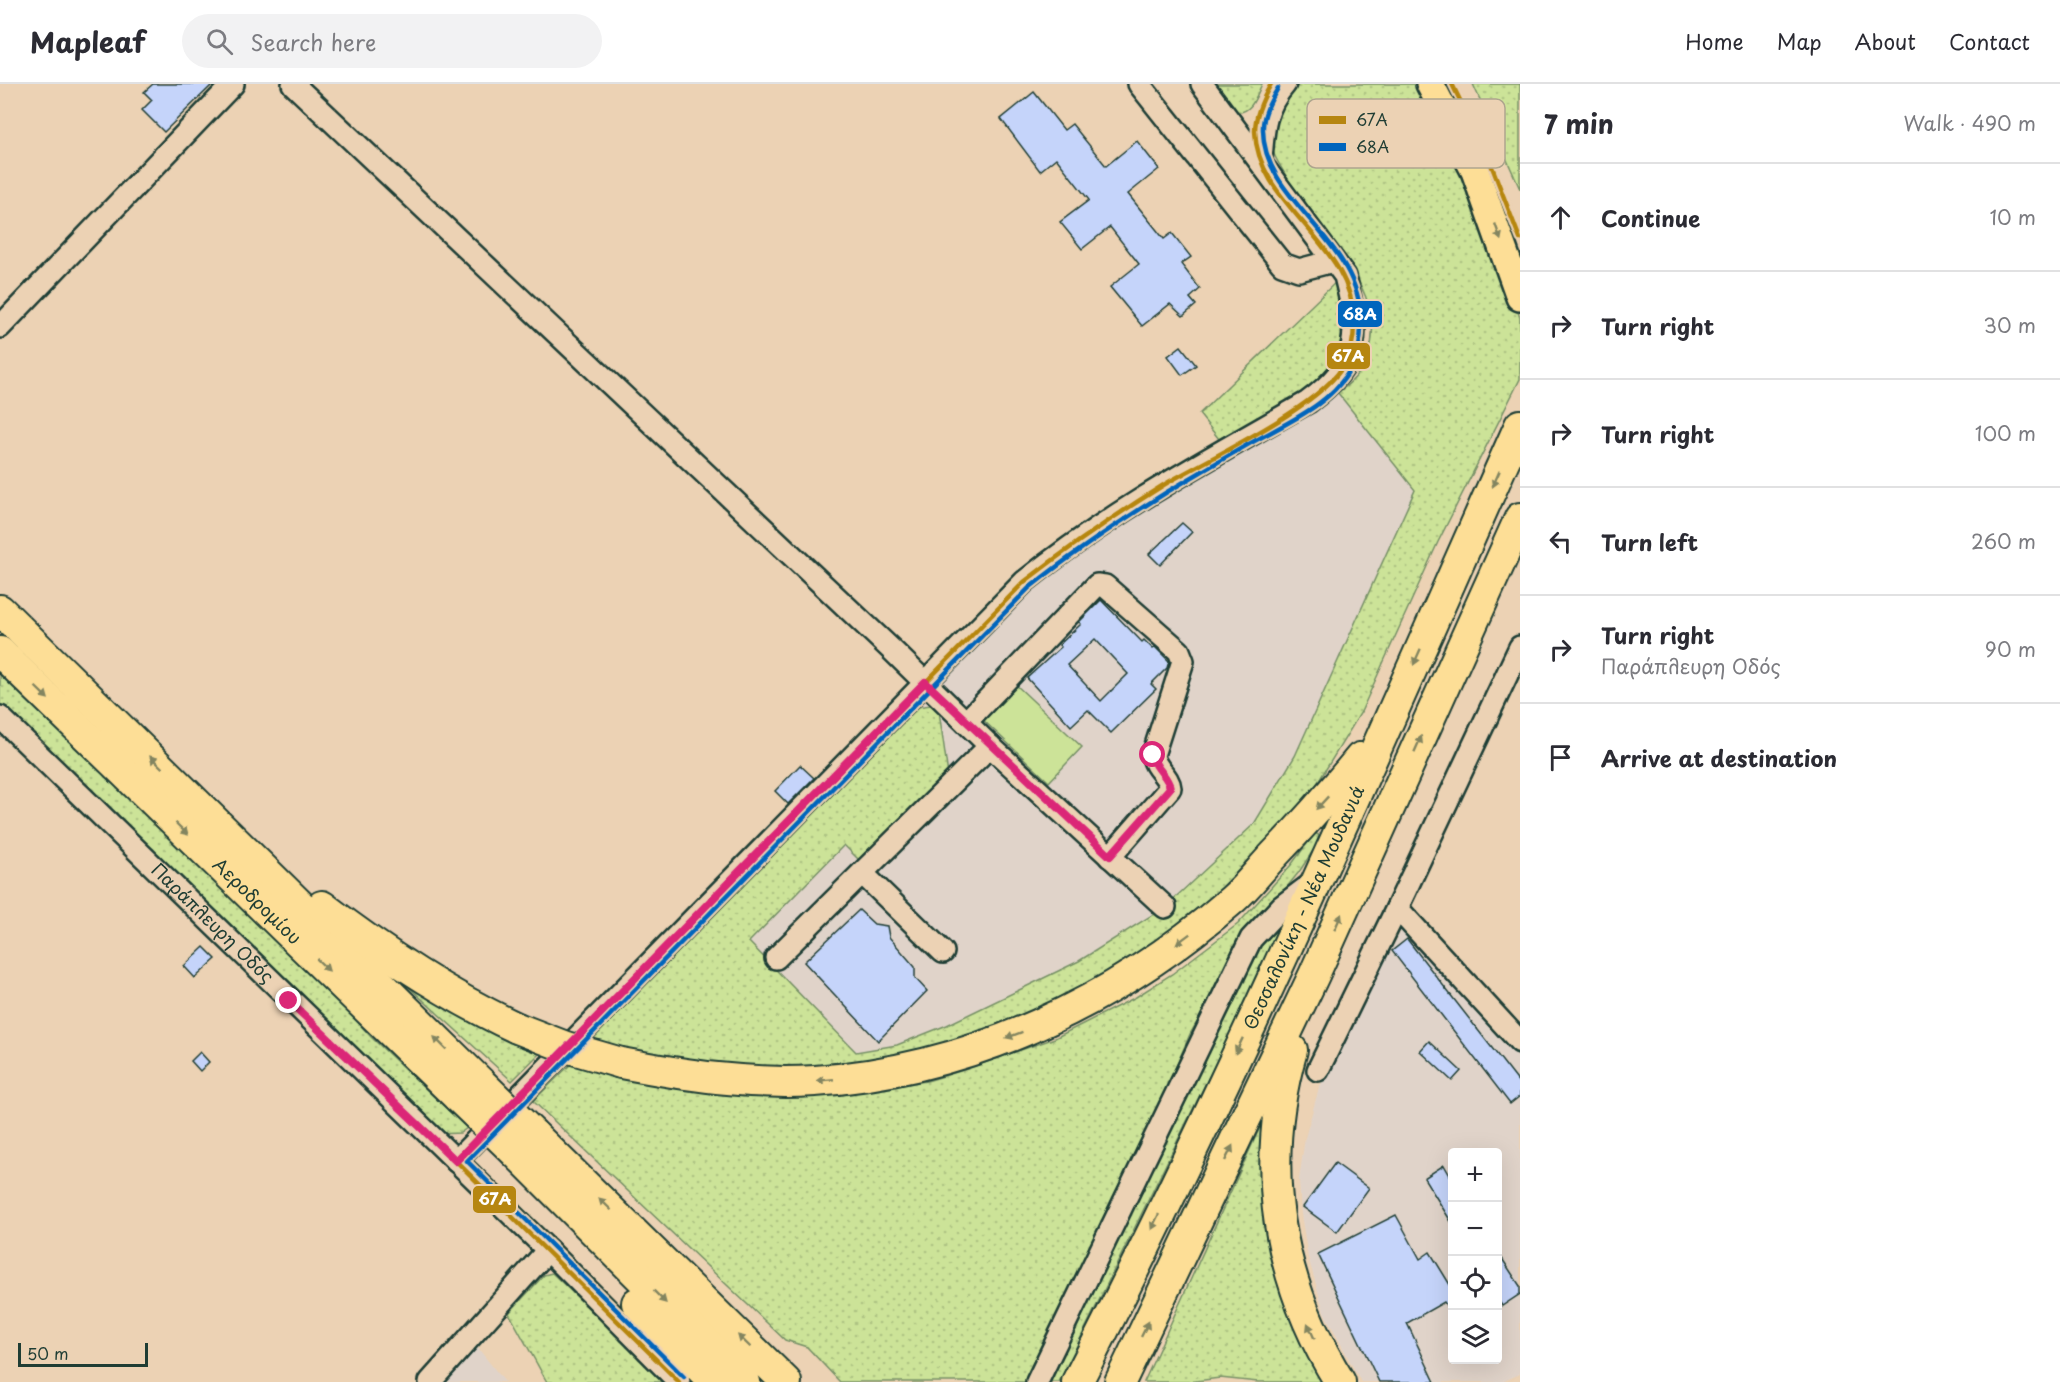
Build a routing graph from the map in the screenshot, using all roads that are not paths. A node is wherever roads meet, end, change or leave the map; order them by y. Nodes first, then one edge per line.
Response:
1 (233, 84) edge
2 (293, 84) edge
3 (1139, 84) edge
4 (1202, 84) edge
5 (1271, 84) edge
6 (1285, 84) edge
7 (1430, 84) edge
8 (1452, 84) edge
9 (1438, 99) edge
10 (1459, 99) edge
11 (1261, 161) junction
12 (1473, 168) edge
13 (1492, 168) edge
14 (1520, 239) edge
15 (1334, 261) junction
16 (1520, 297) edge
17 (0, 327) edge
18 (1520, 425) edge
19 (1520, 518) edge
20 (0, 610) edge
21 (1520, 647) edge
22 (0, 652) edge
23 (925, 682) junction
24 (0, 717) edge
25 (966, 722) junction
26 (1387, 726) junction
27 (990, 746) junction
28 (243, 847) junction
29 (1110, 856) junction
30 (862, 873) junction
31 (1316, 881) junction
32 (1165, 907) dead end
33 (1397, 908) junction
34 (943, 952) dead end
35 (776, 958) dead end
36 (1314, 975) junction
37 (1520, 1042) edge
38 (1317, 1070) dead end
39 (470, 1091) junction
40 (524, 1143) junction
41 (456, 1161) junction
42 (548, 1250) junction
43 (430, 1382) edge
44 (679, 1382) edge
45 (714, 1382) edge
46 (745, 1382) edge
47 (786, 1382) edge
48 (1036, 1382) edge
49 (1077, 1382) edge
50 (1120, 1382) edge
51 (1340, 1382) edge

1 - 17 street
2 - 23 street
3 - 15 street
4 - 11 street
5 - 11 street
6 - 11 street
7 -> 9 main road
8 - 10 main road
11 - 15 street
12 -> 16 main road
13 - 14 main road
15 - 23 street
18 -> 26 highway, Θεσσαλονίκη - Νέα Μουδανιά
36 -> 19 highway, Θεσσαλονίκη - Νέα Μουδανιά
28 -> 20 highway, Αεροδρομίου
21 - 33 street
22 -> 39 highway, Αεροδρομίου
23 - 25 street
23 - 41 street
24 - 41 street, Παράπλευρη Οδός
25 - 27 street
25 - 29 street
26 -> 28 highway, bridge
26 - 31 highway, Θεσσαλονίκη - Νέα Μουδανιά
27 - 29 street
27 - 30 street
39 -> 28 highway
29 - 32 street
30 - 34 street
30 - 35 street
31 - 48 street
31 -> 49 highway, Θεσσαλονίκη - Νέα Μουδανιά
33 - 37 street
33 - 38 street
50 -> 36 highway, Θεσσαλονίκη - Νέα Μουδανιά
51 -> 36 highway
39 - 40 highway, Αεροδρομίου, bridge
40 - 45 highway
40 -> 46 highway
47 -> 40 highway
41 - 42 street, Παράπλευρη Οδός
42 - 43 street
42 - 44 street, Παράπλευρη Οδός

